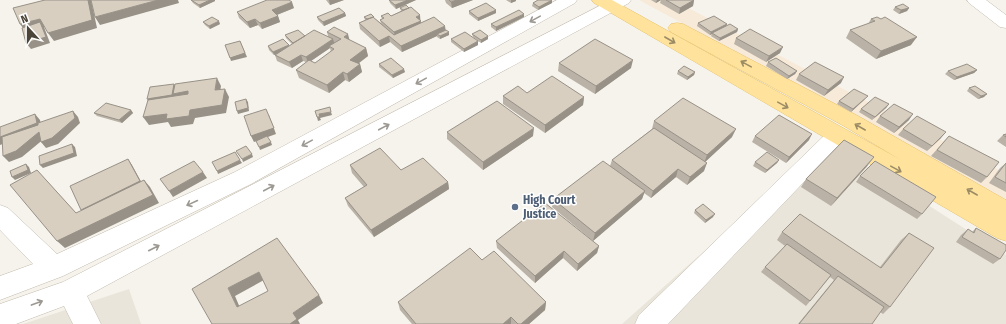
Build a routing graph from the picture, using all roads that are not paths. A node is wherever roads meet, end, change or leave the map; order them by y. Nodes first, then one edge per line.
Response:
1 (570, 0) edge
2 (975, 0) edge
3 (615, 2) edge
4 (1006, 23) edge
5 (836, 135) junction
6 (1006, 212) edge
7 (0, 215) edge
8 (1006, 231) edge
9 (54, 268) junction
10 (0, 288) edge
11 (71, 291) junction
12 (0, 317) edge
13 (87, 324) edge
14 (649, 324) edge

1 -> 9 street
2 - 4 street
3 -> 5 main road
6 -> 3 main road
11 -> 3 street
5 -> 8 main road
5 - 14 street
7 - 9 street
9 - 10 street
12 -> 11 street
11 - 13 street

